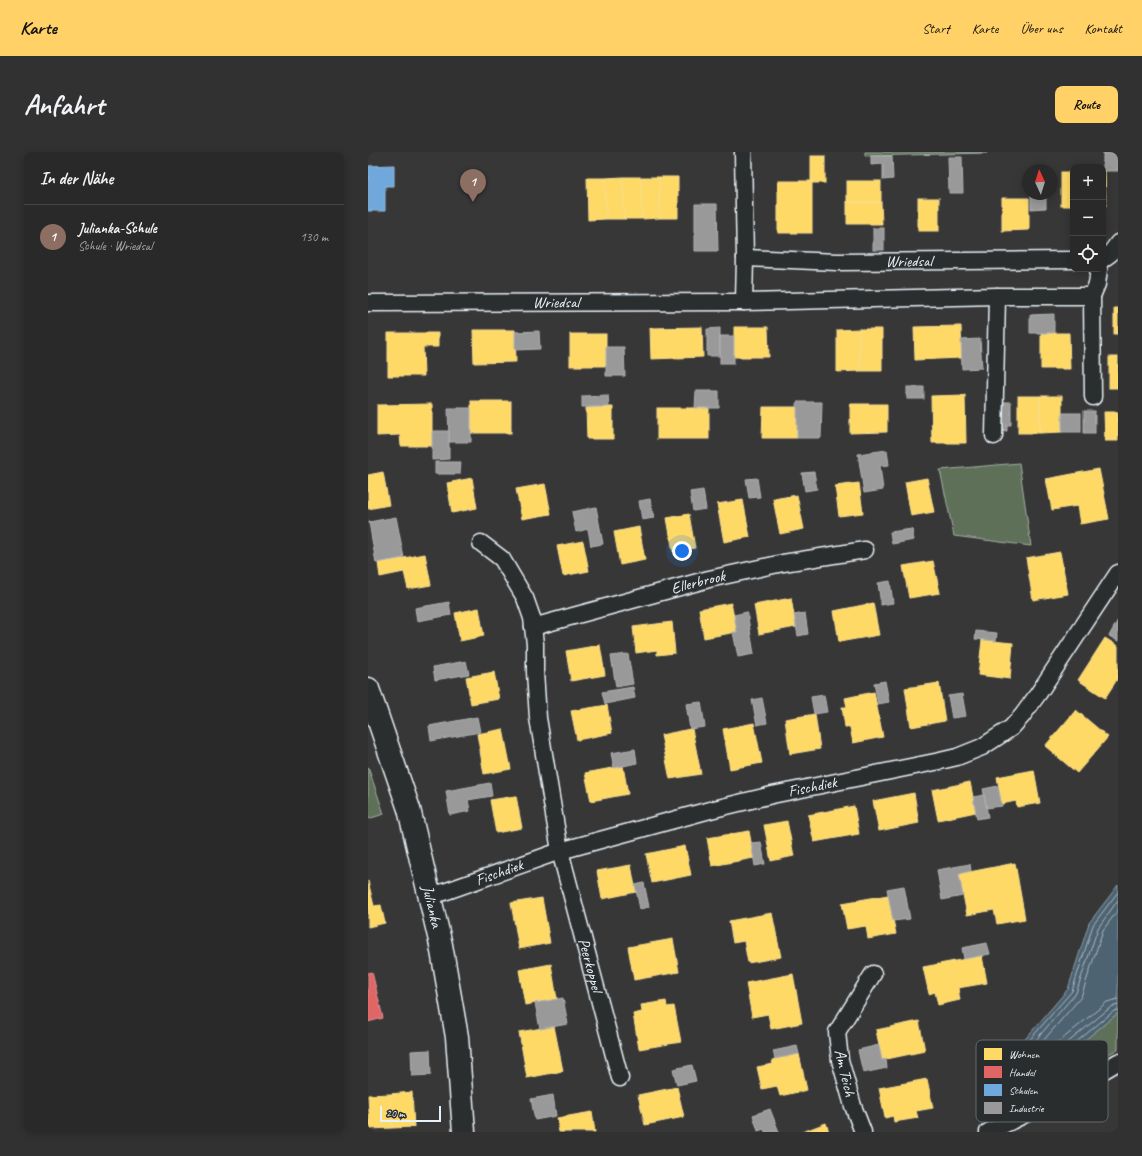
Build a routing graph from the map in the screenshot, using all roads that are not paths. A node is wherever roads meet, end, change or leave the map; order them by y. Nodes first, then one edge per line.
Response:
1 (743, 152) edge
2 (1118, 243) edge
3 (1106, 257) edge
4 (745, 258) junction
5 (1070, 260) edge
6 (1099, 272) edge
7 (997, 296) junction
8 (1092, 296) junction
9 (744, 302) junction
10 (368, 303) edge
11 (1093, 397) dead end
12 (994, 436) dead end
13 (480, 543) dead end
14 (865, 550) dead end
15 (1118, 573) edge
16 (533, 627) junction
17 (368, 689) edge
18 (560, 852) junction
19 (429, 896) junction
20 (873, 974) dead end
21 (1118, 1062) edge
22 (1108, 1068) edge
23 (620, 1078) dead end
24 (1010, 1122) edge
25 (464, 1132) edge
26 (863, 1132) edge
27 (988, 1132) edge

1 - 4 street
2 - 3 street
4 - 5 street, Wriedsal
4 - 9 street
6 - 8 street
7 - 8 street, Wriedsal
7 - 9 street, Wriedsal
7 - 12 street
8 - 11 street
9 - 10 street, Wriedsal
13 - 16 street
14 - 16 street, Ellerbrook
15 - 18 street, Fischdiek
16 - 18 street
17 - 19 street, Julianka
18 - 19 street, Fischdiek
18 - 23 street, Peerkoppel
19 - 25 street, Julianka
20 - 26 street, Am Teich
21 - 22 street
24 - 27 street

